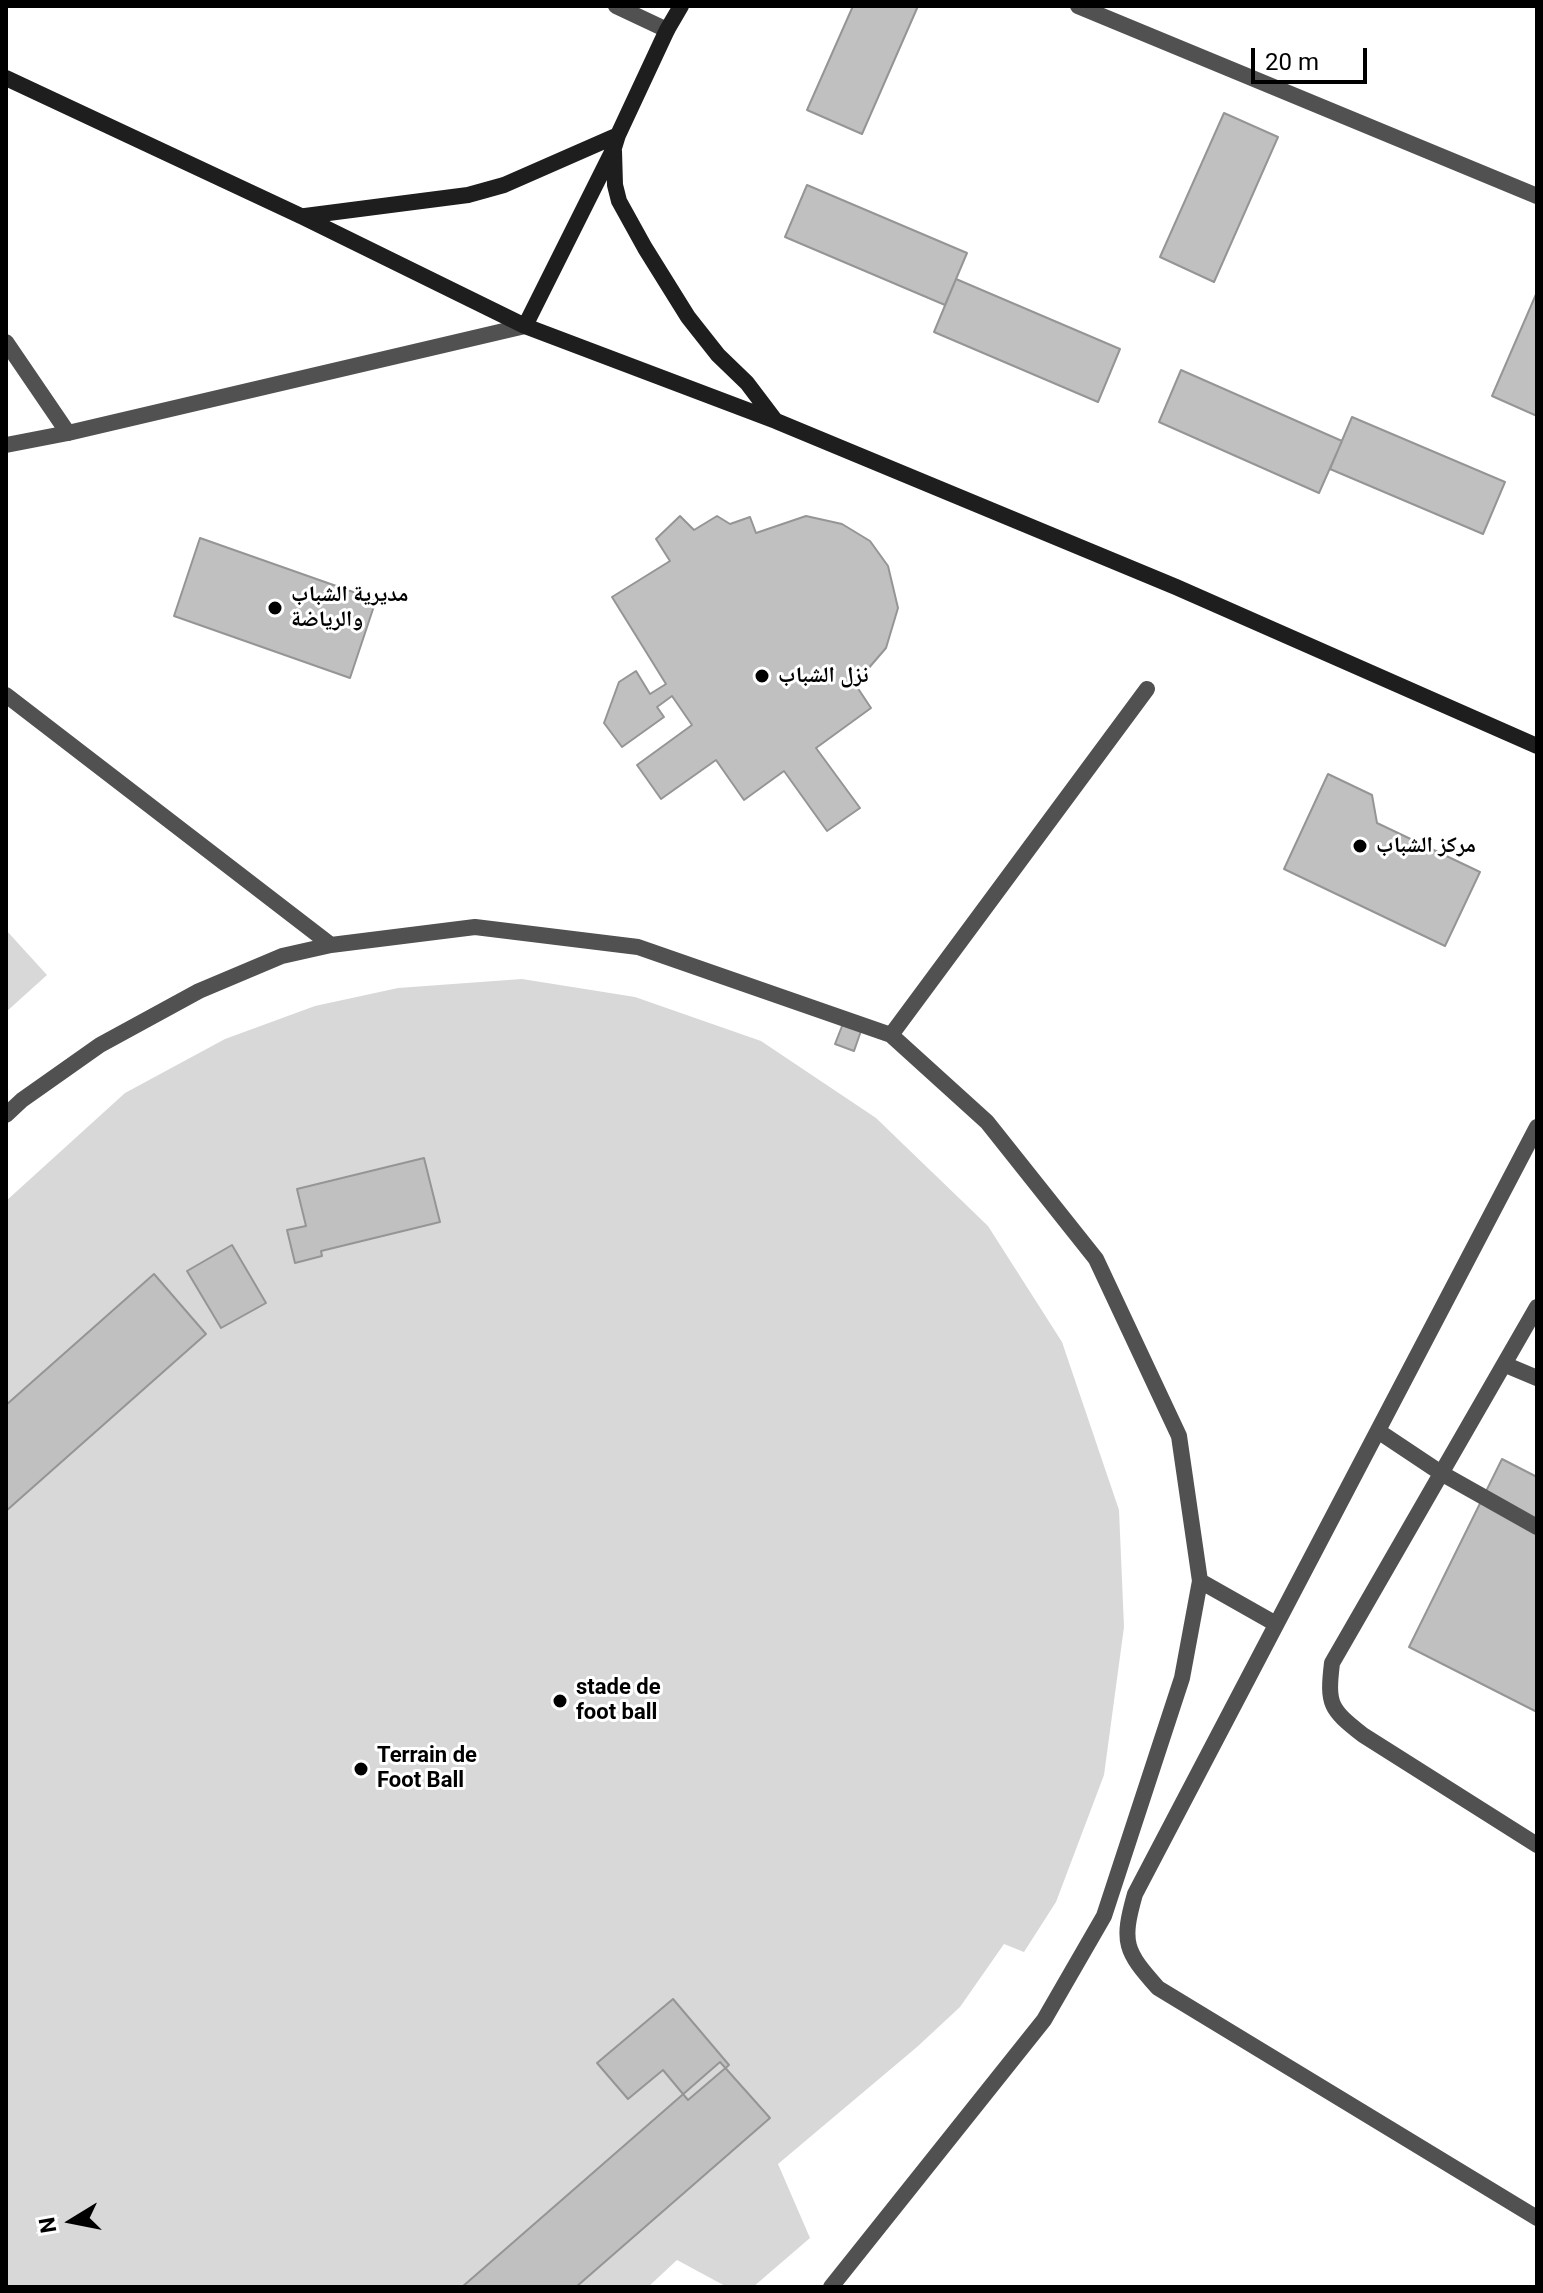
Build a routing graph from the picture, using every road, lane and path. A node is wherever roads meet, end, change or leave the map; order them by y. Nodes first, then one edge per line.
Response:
1 (616, 6) edge
2 (681, 6) edge
3 (1078, 6) edge
4 (667, 30) junction
5 (6, 78) edge
6 (616, 141) junction
7 (1537, 196) edge
8 (303, 217) junction
9 (525, 326) junction
10 (6, 342) edge
11 (776, 421) junction
12 (68, 433) junction
13 (6, 445) edge
14 (1147, 689) dead end
15 (6, 695) edge
16 (1537, 746) edge
17 (331, 945) junction
18 (891, 1035) junction
19 (6, 1115) edge
20 (1537, 1127) edge
21 (1537, 1307) edge
22 (1506, 1365) junction
23 (1537, 1378) edge
24 (1378, 1431) junction
25 (1441, 1473) junction
26 (1537, 1527) edge
27 (1200, 1581) junction
28 (1276, 1624) junction
29 (1537, 1845) edge
30 (1104, 1916) junction
31 (1126, 1926) junction
32 (1537, 2218) edge
33 (831, 2287) edge

1 - 4 street
2 - 4 main road
3 - 7 street
4 - 6 main road
5 - 8 main road
6 - 8 main road
6 - 9 main road
6 - 11 main road
8 - 9 main road
9 - 11 main road
9 - 12 street
10 - 12 street
11 - 16 main road
12 - 13 street
14 - 18 street
15 - 17 street
17 - 18 street
17 - 19 street
18 - 27 street
20 - 24 street
21 - 22 street
22 - 23 street
22 - 25 street
24 - 25 street
24 - 28 street
25 - 26 street
25 - 29 street
27 - 28 street
27 - 30 street
28 - 31 street
30 - 31 street
30 - 33 street
31 - 32 street

